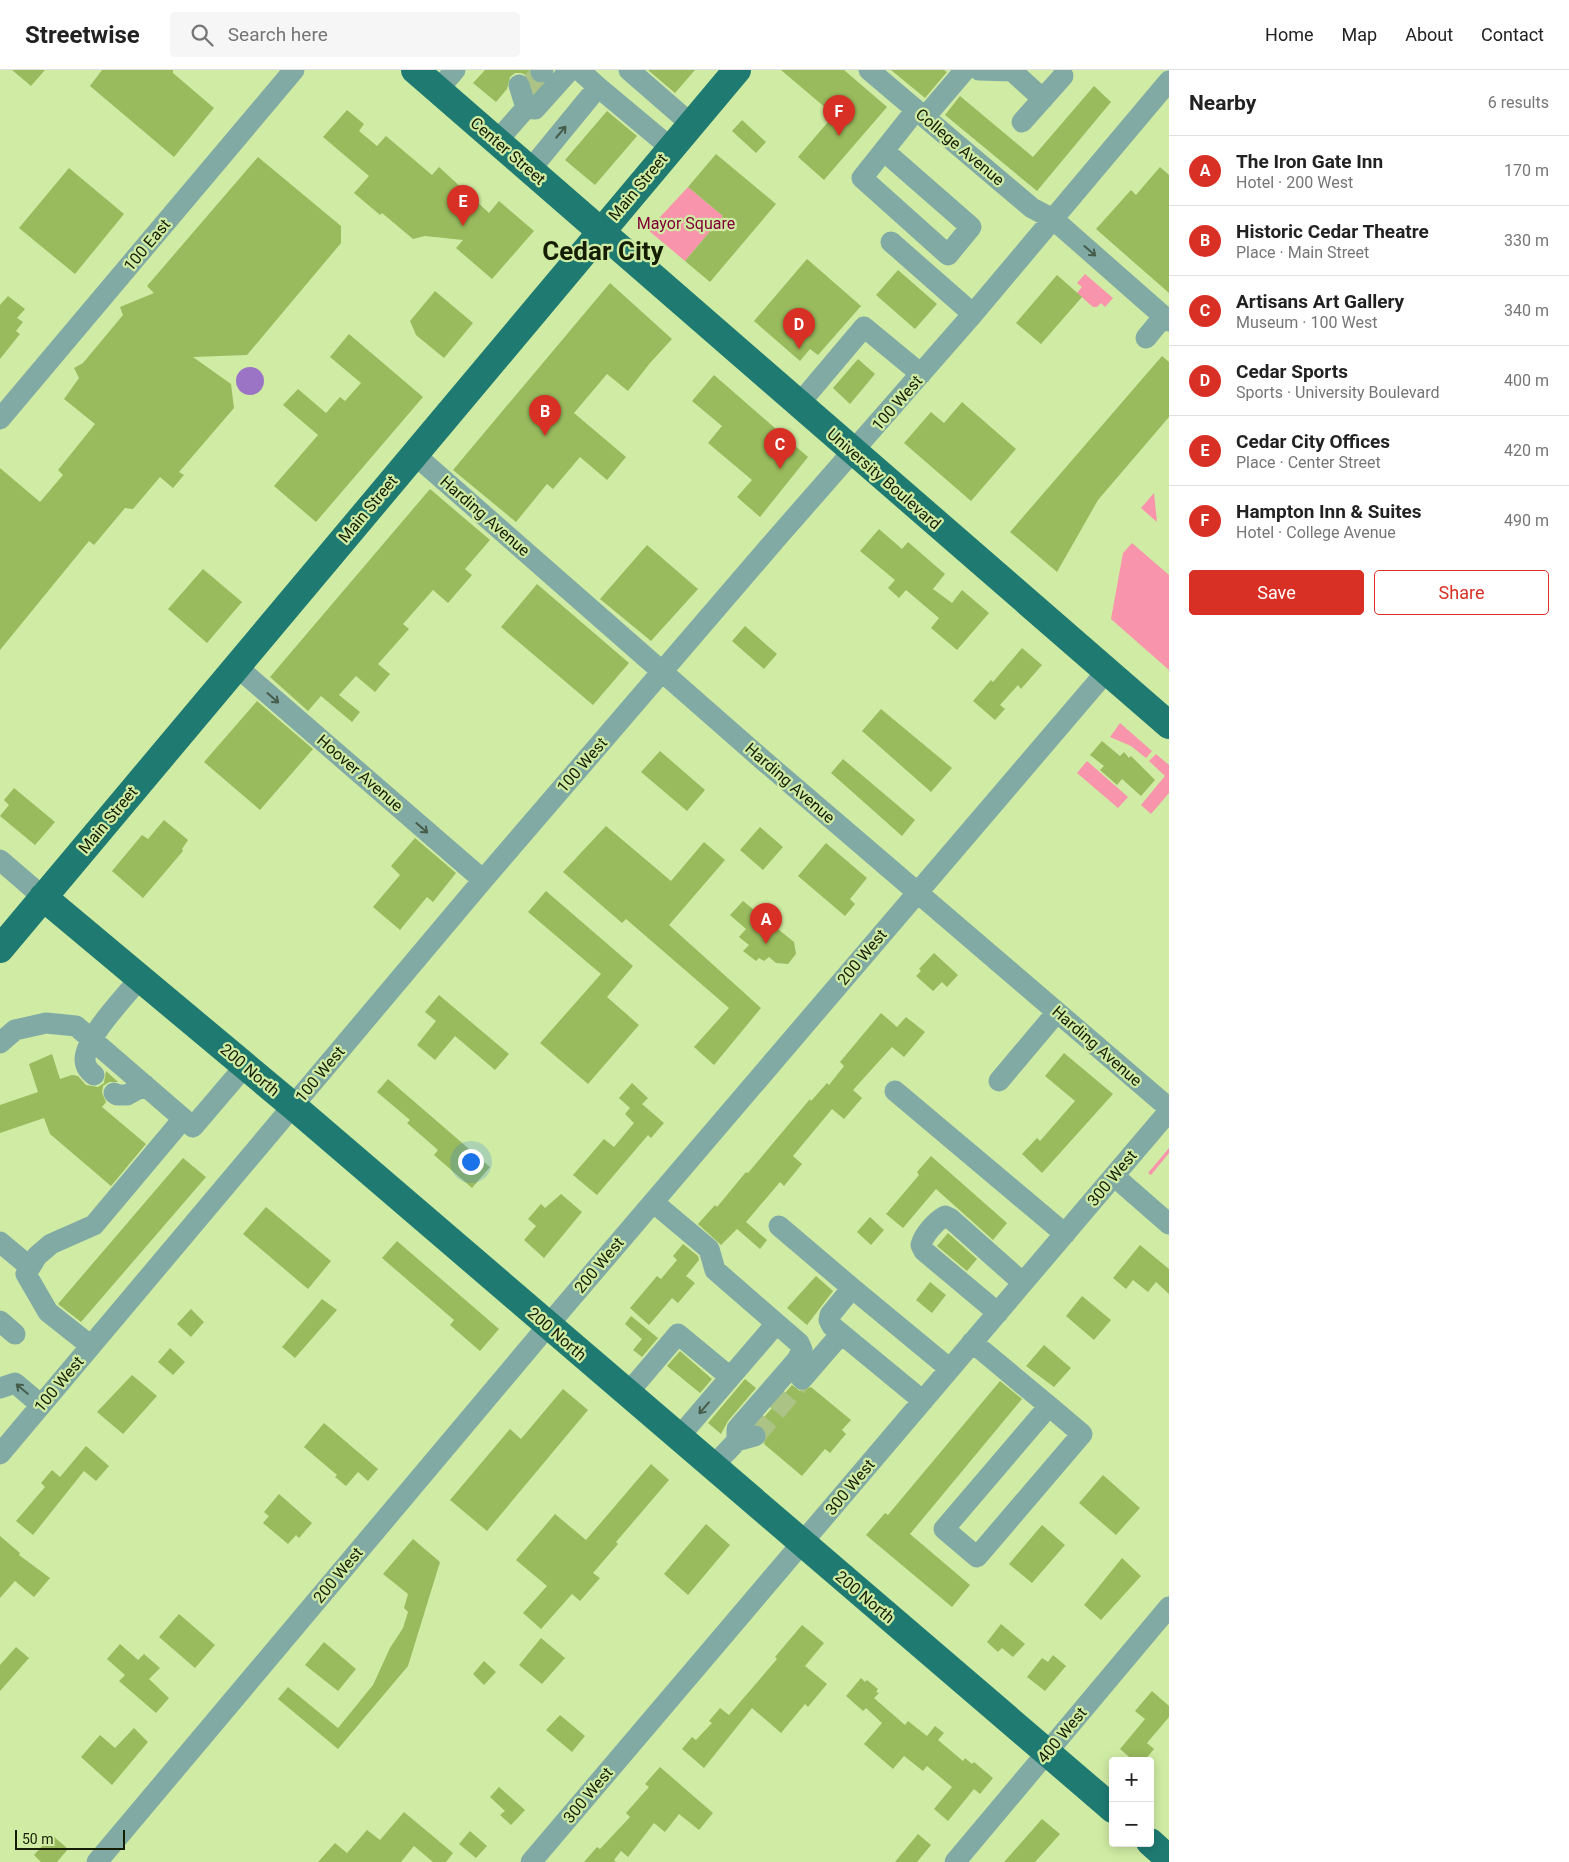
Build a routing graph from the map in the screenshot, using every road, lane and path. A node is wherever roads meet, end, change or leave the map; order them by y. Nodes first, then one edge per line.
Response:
1 (294, 70) edge
2 (415, 70) edge
3 (570, 70) edge
4 (579, 70) edge
5 (629, 70) edge
6 (737, 70) edge
7 (870, 70) edge
8 (965, 70) edge
9 (980, 70) edge
10 (1013, 71) edge
11 (1063, 76) dead end
12 (446, 80) edge
13 (1169, 81) edge
14 (598, 87) junction
15 (1043, 99) junction
16 (920, 113) junction
17 (1022, 122) dead end
18 (691, 124) junction
19 (497, 142) junction
20 (671, 148) junction
21 (884, 151) junction
22 (530, 170) junction
23 (1053, 219) junction
24 (600, 232) junction
25 (891, 242) dead end
26 (974, 314) junction
27 (1167, 318) edge
28 (1146, 338) dead end
29 (921, 374) junction
30 (799, 404) junction
31 (0, 419) edge
32 (854, 452) junction
33 (414, 454) junction
34 (236, 666) junction
35 (663, 671) junction
36 (1106, 672) junction
37 (1169, 725) edge
38 (0, 860) edge
39 (483, 880) junction
40 (917, 892) junction
41 (44, 898) junction
42 (0, 949) edge
43 (140, 978) junction
44 (1057, 1012) junction
45 (92, 1038) junction
46 (0, 1043) edge
47 (245, 1066) junction
48 (94, 1075) dead end
49 (999, 1081) dead end
50 (145, 1085) junction
51 (895, 1091) dead end
52 (114, 1093) dead end
53 (293, 1106) junction
54 (1169, 1110) edge
55 (183, 1119) junction
56 (1114, 1176) junction
57 (653, 1202) junction
58 (1169, 1224) edge
59 (779, 1226) dead end
60 (1065, 1234) junction
61 (0, 1242) edge
62 (30, 1267) junction
63 (1023, 1283) junction
64 (852, 1288) junction
65 (998, 1313) junction
66 (776, 1324) junction
67 (548, 1326) junction
68 (841, 1334) junction
69 (972, 1342) junction
70 (91, 1346) junction
71 (950, 1369) junction
72 (730, 1377) junction
73 (802, 1379) tunnel mouth
74 (0, 1388) edge
75 (627, 1394) junction
76 (923, 1401) junction
77 (41, 1405) junction
78 (1049, 1406) junction
79 (678, 1438) junction
80 (0, 1454) edge
81 (712, 1467) junction
82 (802, 1544) junction
83 (1169, 1607) edge
84 (1048, 1752) junction
85 (1109, 1805) edge
86 (1154, 1846) edge
87 (1169, 1859) edge
88 (97, 1862) edge
89 (531, 1862) edge
90 (955, 1862) edge

1 - 31 street, 100 East
2 - 12 main road, Center Street
3 - 19 street
4 - 14 street
5 - 18 street
6 - 18 main road, Main Street
7 - 16 street, College Avenue
8 - 16 street
9 - 10 street
10 - 15 street
11 - 15 street
12 - 19 main road, Center Street
13 - 23 street, 100 West
14 - 20 street
22 -> 14 street
15 - 17 street
16 - 21 street
16 - 23 street, College Avenue
18 - 20 main road, Main Street
19 - 22 main road, Center Street
20 - 24 main road, Main Street
21 - 21 street
22 - 24 main road, Center Street
23 - 26 street, 100 West
23 -> 27 street, College Avenue
24 - 30 main road, University Boulevard
24 - 33 main road, Main Street
25 - 26 street
26 - 29 street, 100 West
27 - 28 street
29 - 30 street
29 - 32 street, 100 West
30 - 32 main road, University Boulevard
32 - 35 street, 100 West
32 - 36 main road, University Boulevard
33 - 34 main road, Main Street
33 - 35 street, Harding Avenue
34 -> 39 street, Hoover Avenue
34 - 41 main road, Main Street
35 - 39 street, 100 West
35 - 40 street, Harding Avenue
36 - 37 main road, University Boulevard
36 - 40 street, 200 West
38 - 41 street, 200 North
39 - 53 street, 100 West
40 - 44 street, Harding Avenue
40 - 57 street, 200 West
41 - 42 main road, Main Street
41 - 43 main road, 200 North
43 - 45 street
43 - 47 main road, 200 North
44 - 49 street
44 - 54 street, Harding Avenue
45 - 46 street
45 - 48 street
45 - 50 street
47 - 53 main road, 200 North
47 - 55 street
50 - 52 street
50 - 55 street
51 - 60 street
53 - 67 main road, 200 North
53 - 70 street, 100 West
54 - 56 street, 300 West
55 - 62 street
56 - 58 street
56 - 60 street, 300 West
57 - 66 street
57 - 67 street, 200 West
59 - 64 street
60 - 63 street, 300 West
61 - 62 street
62 - 70 street
63 - 65 street, 300 West
63 - 65 street
64 - 68 street
64 - 71 street
65 - 69 street, 300 West
66 - 72 street
66 - 81 street
67 - 75 main road, 200 North
67 - 88 street, 200 West
68 - 73 street
68 - 76 street
69 - 71 street, 300 West
69 - 78 street
70 - 77 street, 100 West
71 - 76 street, 300 West
72 - 75 street
72 -> 79 street
77 -> 74 street
75 - 79 main road, 200 North
76 - 82 street, 300 West
77 - 80 street, 100 West
78 - 78 street
79 - 81 main road, 200 North
81 - 82 main road, 200 North
82 - 84 main road, 200 North
82 - 89 street, 300 West
83 - 84 street, 400 West
84 - 85 main road, 200 North
84 - 90 street, 400 West
86 - 87 main road

